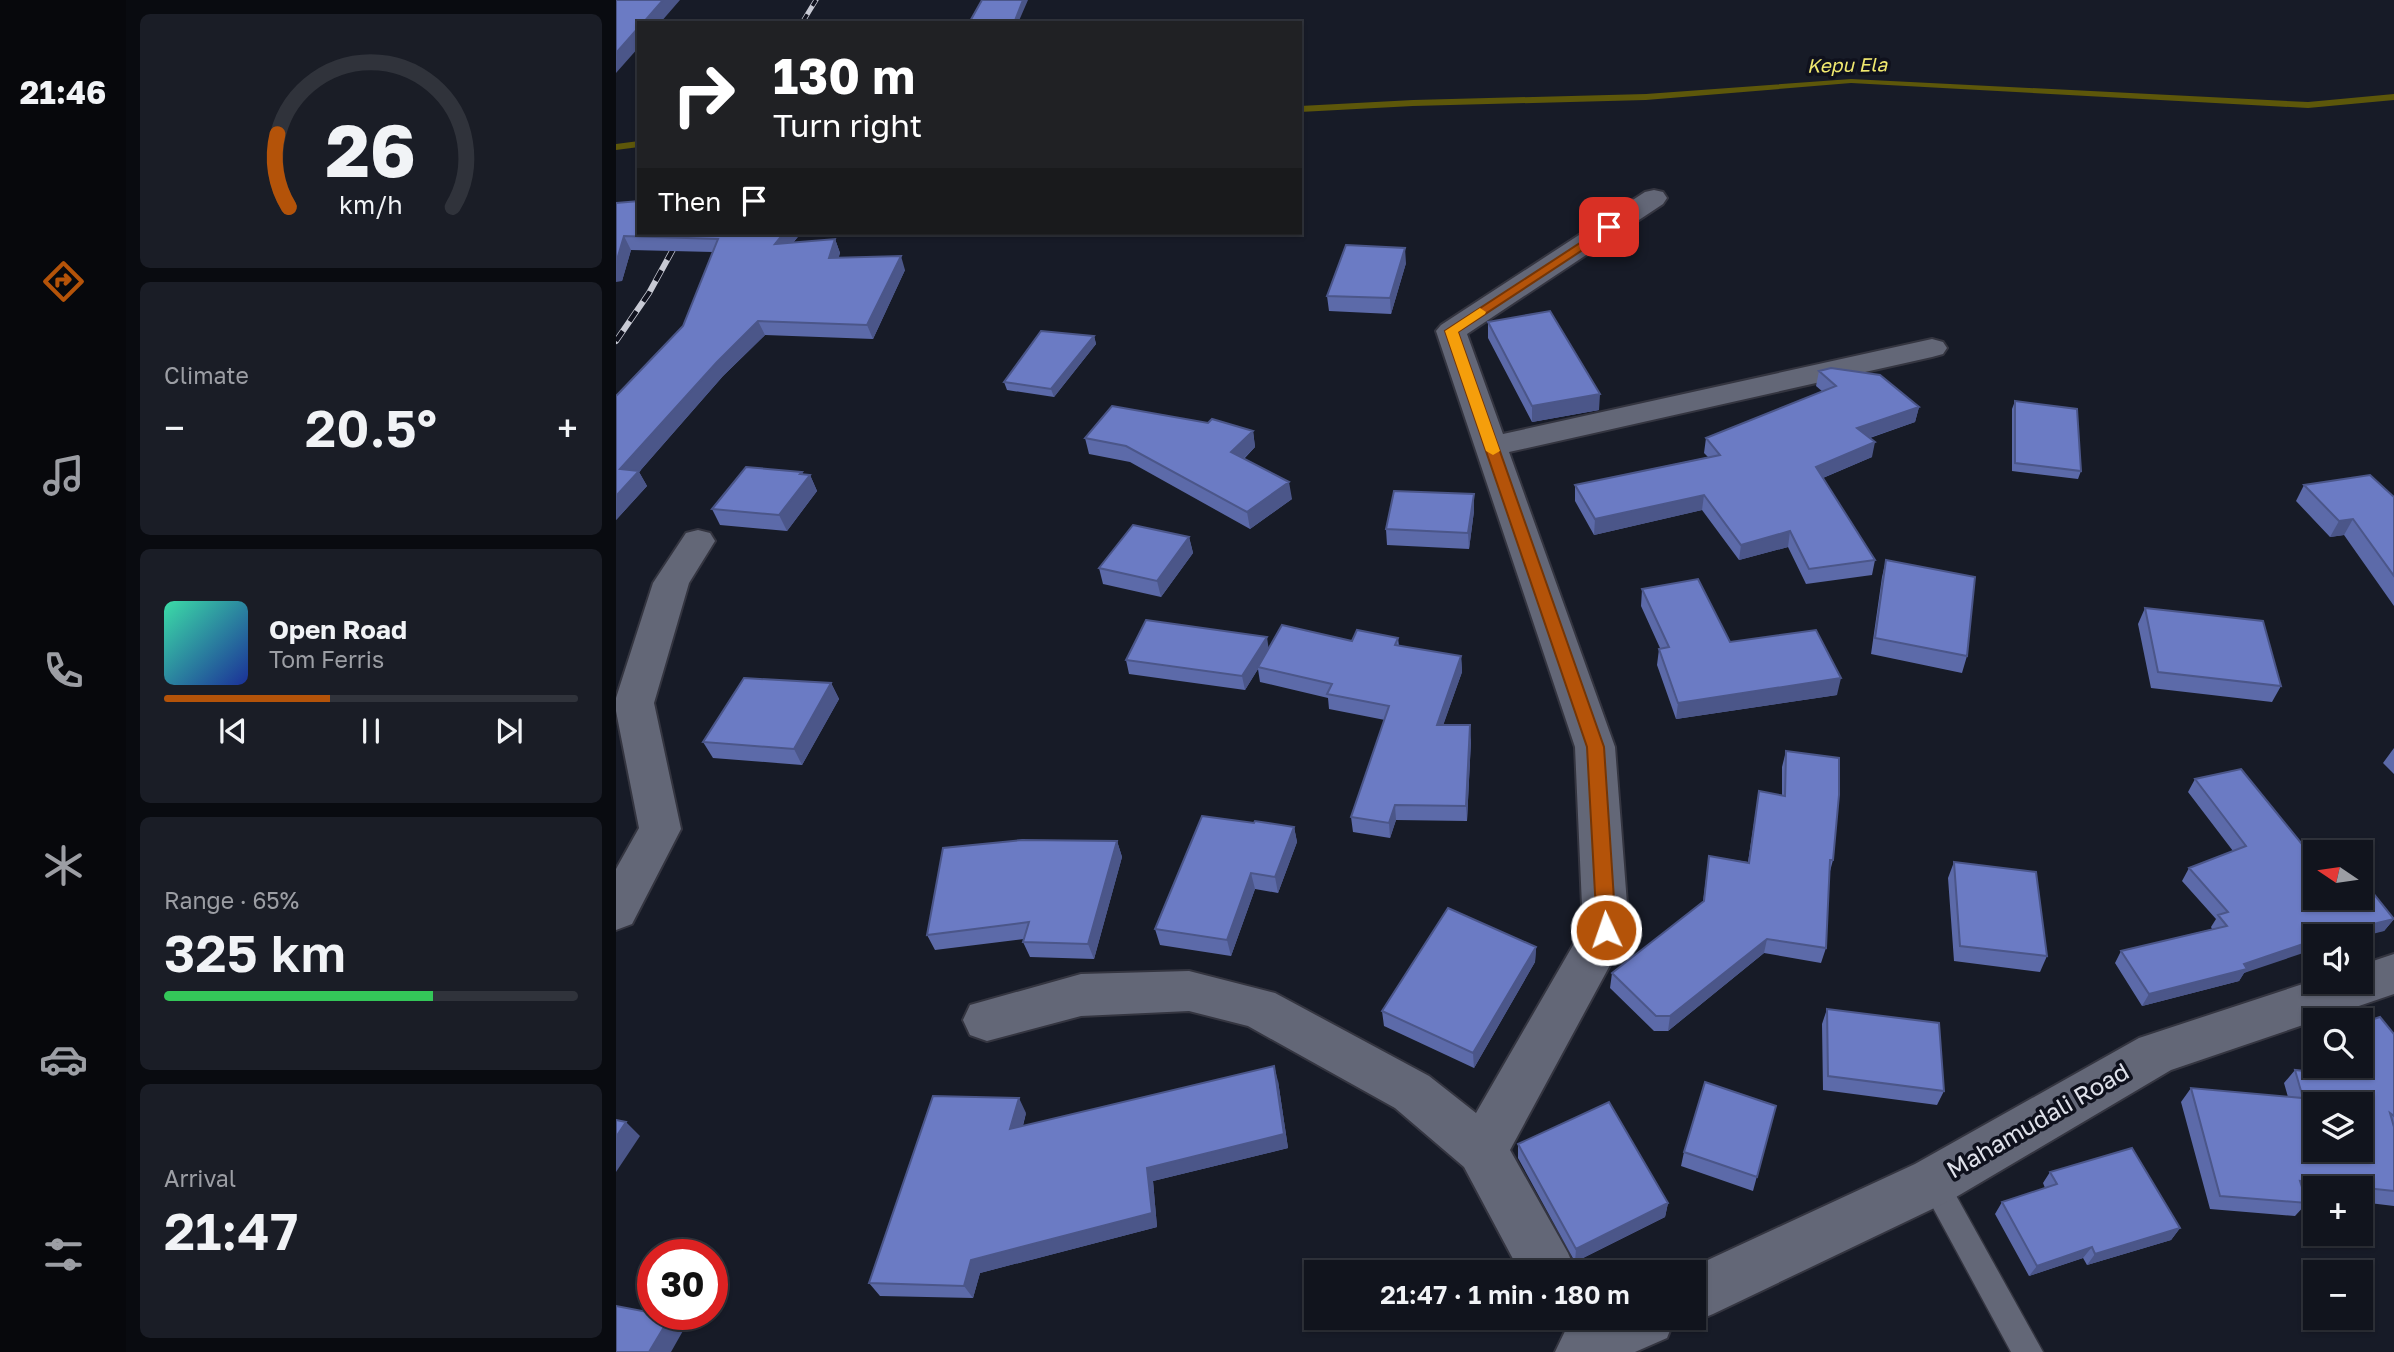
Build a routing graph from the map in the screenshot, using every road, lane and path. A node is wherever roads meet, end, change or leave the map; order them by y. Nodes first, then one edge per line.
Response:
1 (1654, 198) dead end
2 (1932, 348) dead end
3 (1491, 446) junction
4 (698, 541) dead end
5 (616, 911) edge
6 (2394, 975) edge
7 (987, 1020) dead end
8 (1482, 1150) junction
9 (1933, 1182) junction
10 (1542, 1260) edge
11 (1706, 1289) edge
12 (1608, 1330) edge
13 (1582, 1338) edge
14 (2028, 1352) edge

1 - 3 street
2 - 3 street
3 - 8 street
4 - 5 street
6 - 9 street, Mahamudali Road
7 - 8 street
8 - 10 street
9 - 11 street, Mahamudali Road
9 - 14 lane
12 - 13 street

